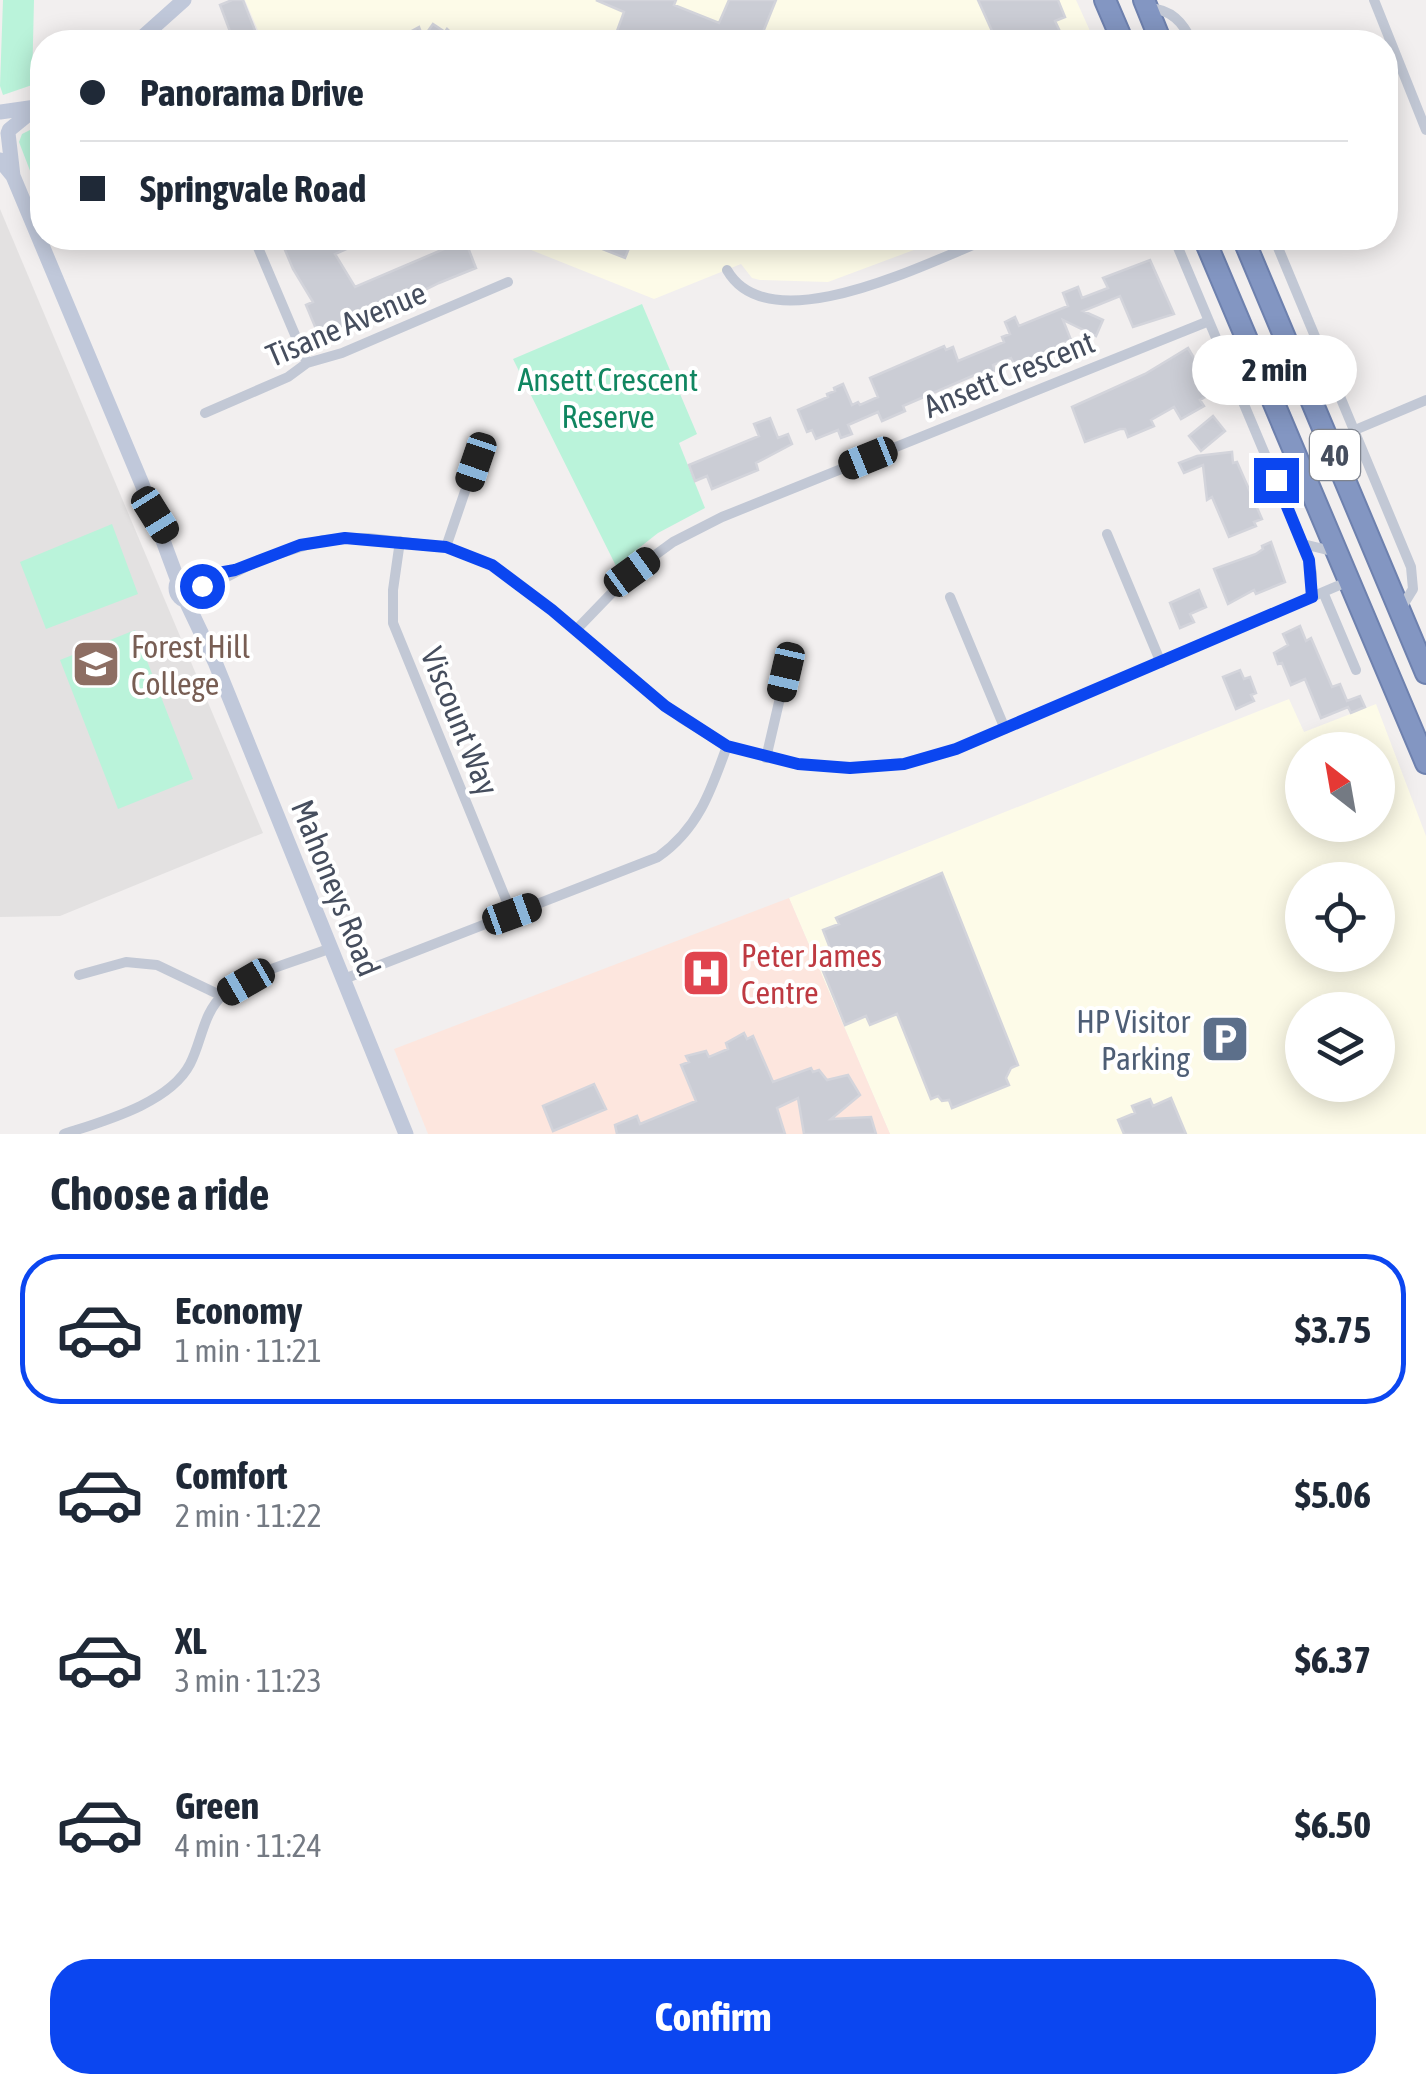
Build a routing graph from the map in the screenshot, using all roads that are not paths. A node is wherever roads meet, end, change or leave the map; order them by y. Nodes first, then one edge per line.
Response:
1 (184, 0) edge
2 (1105, 0) edge
3 (1377, 1) edge
4 (1145, 4) edge
5 (154, 30) edge
6 (1118, 30) edge
7 (1157, 30) edge
8 (1183, 30) edge
9 (1388, 30) edge
10 (1398, 56) edge
11 (30, 107) edge
12 (0, 112) edge
13 (30, 113) edge
14 (1426, 130) edge
15 (5, 134) edge
16 (0, 160) edge
17 (13, 176) junction
18 (30, 217) edge
19 (44, 250) edge
20 (259, 250) edge
21 (960, 250) edge
22 (1179, 250) edge
23 (1209, 250) edge
24 (1249, 250) edge
25 (1279, 250) edge
26 (726, 270) dead end
27 (508, 282) dead end
28 (1209, 320) junction
29 (307, 363) junction
30 (1426, 400) edge
31 (205, 412) dead end
32 (1355, 430) junction
33 (476, 462) dead end
34 (1107, 534) dead end
35 (400, 541) junction
36 (1303, 544) junction
37 (446, 547) junction
38 (1336, 552) junction
39 (1349, 581) junction
40 (194, 583) junction
41 (1317, 595) junction
42 (950, 597) dead end
43 (1400, 610) junction
44 (576, 630) junction
45 (215, 662) junction
46 (1161, 663) junction
47 (1356, 670) dead end
48 (786, 672) dead end
49 (1426, 673) edge
50 (1005, 729) junction
51 (727, 746) junction
52 (766, 758) junction
53 (1426, 764) edge
54 (512, 914) junction
55 (331, 948) junction
56 (79, 975) dead end
57 (344, 979) junction
58 (222, 996) junction
59 (64, 1134) edge
60 (406, 1134) edge

1 - 5 main road
2 - 6 highway
3 - 9 street
4 - 7 highway
4 - 8 street
10 - 14 street
11 - 12 main road
12 - 15 main road, Mahoneys Road
13 - 15 main road
15 - 17 main road, Mahoneys Road
16 - 17 main road, Mahoneys Road
17 - 18 main road, Mahoneys Road
19 - 40 main road, Mahoneys Road
20 - 29 street
21 - 26 street
22 - 28 street
23 - 38 highway, 40
24 - 43 highway, 40
25 - 32 street
27 - 29 street, Tisane Avenue
28 - 36 street
28 - 44 street, Ansett Crescent
29 - 31 street, Tisane Avenue
30 - 32 street
32 - 43 street
33 - 37 street
34 - 46 street
35 - 37 street
35 - 40 street
35 - 54 street, Viscount Way
36 - 38 street
36 - 41 street
37 - 44 street
38 - 39 highway, 40
39 - 41 street
39 - 53 highway, 40
40 - 45 main road, Mahoneys Road
40 - 45 main road, Mahoneys Road
41 - 46 street
41 - 47 street
42 - 50 street
43 - 49 highway, 40
44 - 51 street
45 - 55 main road, Mahoneys Road
46 - 50 street
48 - 52 street
50 - 52 street
51 - 52 street
51 - 54 street
54 - 57 street
55 - 57 main road, Mahoneys Road
55 - 58 street
56 - 58 street
57 - 60 main road, Mahoneys Road
58 - 59 street

